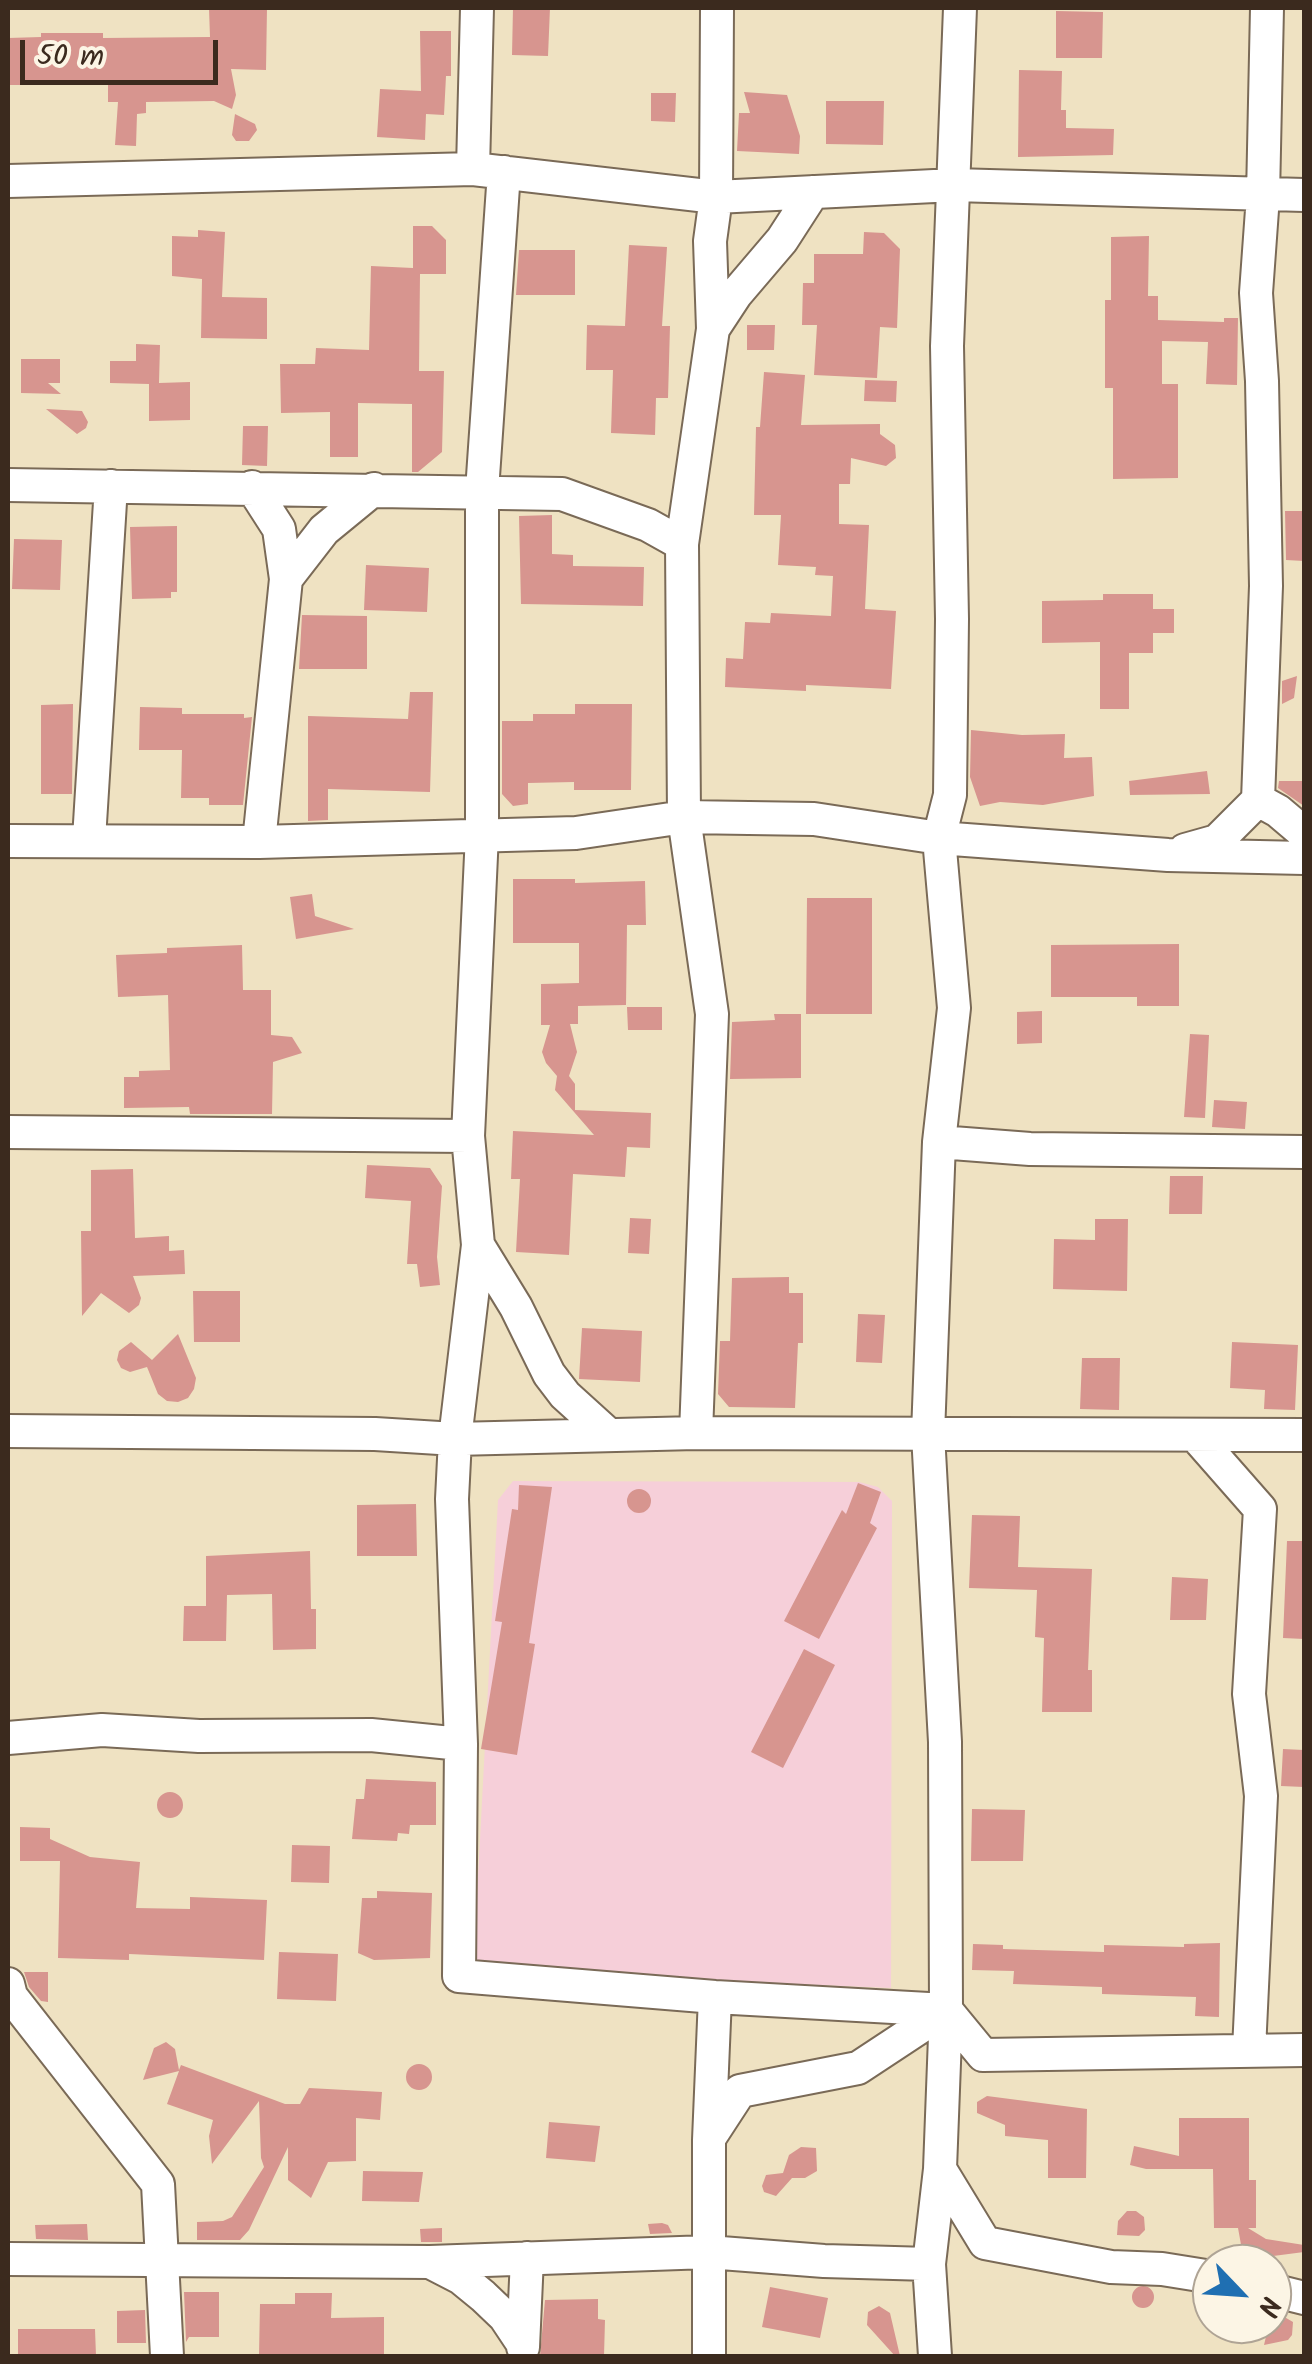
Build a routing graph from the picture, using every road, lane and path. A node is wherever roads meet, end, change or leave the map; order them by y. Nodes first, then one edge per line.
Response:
1 (478, 8) edge
2 (717, 8) edge
3 (960, 8) edge
4 (1267, 8) edge
5 (488, 171) junction
6 (8, 181) edge
7 (954, 185) junction
8 (813, 192) junction
9 (1304, 195) edge
10 (716, 196) junction
11 (1263, 196) junction
12 (713, 328) junction
13 (8, 484) edge
14 (110, 486) junction
15 (252, 487) junction
16 (374, 489) junction
17 (482, 491) junction
18 (682, 544) junction
19 (286, 579) junction
20 (1258, 800) junction
21 (684, 816) junction
22 (1304, 833) edge
23 (482, 834) junction
24 (89, 838) junction
25 (938, 838) junction
26 (8, 840) edge
27 (259, 842) junction
28 (1168, 855) junction
29 (1304, 858) edge
30 (8, 1132) edge
31 (468, 1136) junction
32 (939, 1142) junction
33 (1304, 1152) edge
34 (478, 1245) junction
35 (8, 1430) edge
36 (696, 1433) junction
37 (608, 1434) junction
38 (928, 1434) junction
39 (1195, 1434) junction
40 (1304, 1436) edge
41 (456, 1438) junction
42 (8, 1738) edge
43 (461, 1744) junction
44 (715, 1997) junction
45 (11, 1999) edge
46 (946, 2010) junction
47 (1249, 2050) junction
48 (1304, 2050) edge
49 (708, 2140) junction
50 (940, 2168) junction
51 (708, 2252) junction
52 (526, 2258) junction
53 (8, 2259) edge
54 (163, 2259) junction
55 (430, 2262) junction
56 (929, 2264) junction
57 (1192, 2273) edge
58 (524, 2350) edge
59 (167, 2356) edge
60 (709, 2356) edge
61 (934, 2356) edge

1 - 5 street
2 - 10 street
3 - 7 street
4 - 11 street
5 - 6 street
5 - 10 street
5 - 17 street
7 - 8 street
7 - 11 street
7 - 25 street
8 - 10 street
8 - 12 street
9 - 11 street
10 - 12 street
11 - 20 street
12 - 18 street
13 - 14 street
14 - 15 street
14 - 24 street
15 - 16 street
15 - 19 street
16 - 17 street
16 - 19 street
17 - 18 street
17 - 23 street
18 - 21 street
19 - 27 street
20 - 22 street
20 - 28 street
21 - 23 street
21 - 25 street
21 - 36 street
23 - 27 street
23 - 31 street
24 - 26 street
24 - 27 street
25 - 28 street
25 - 32 street
28 - 29 street
30 - 31 street
31 - 34 street
32 - 33 street
32 - 38 street
34 - 37 street
34 - 41 street
35 - 41 street
36 - 37 street
36 - 38 street
37 - 41 street
38 - 39 street
38 - 46 street
39 - 40 street
39 - 47 street
41 - 43 street
42 - 43 street
43 - 44 street
44 - 46 street
44 - 49 street
45 - 54 street
46 - 47 street
46 - 49 street
46 - 50 street
47 - 48 street
49 - 51 street
50 - 56 street
50 - 57 street
51 - 52 street
51 - 56 street
51 - 60 street
52 - 55 street
52 - 58 street
53 - 54 street
54 - 55 street
54 - 59 street
55 - 58 street
56 - 61 street

